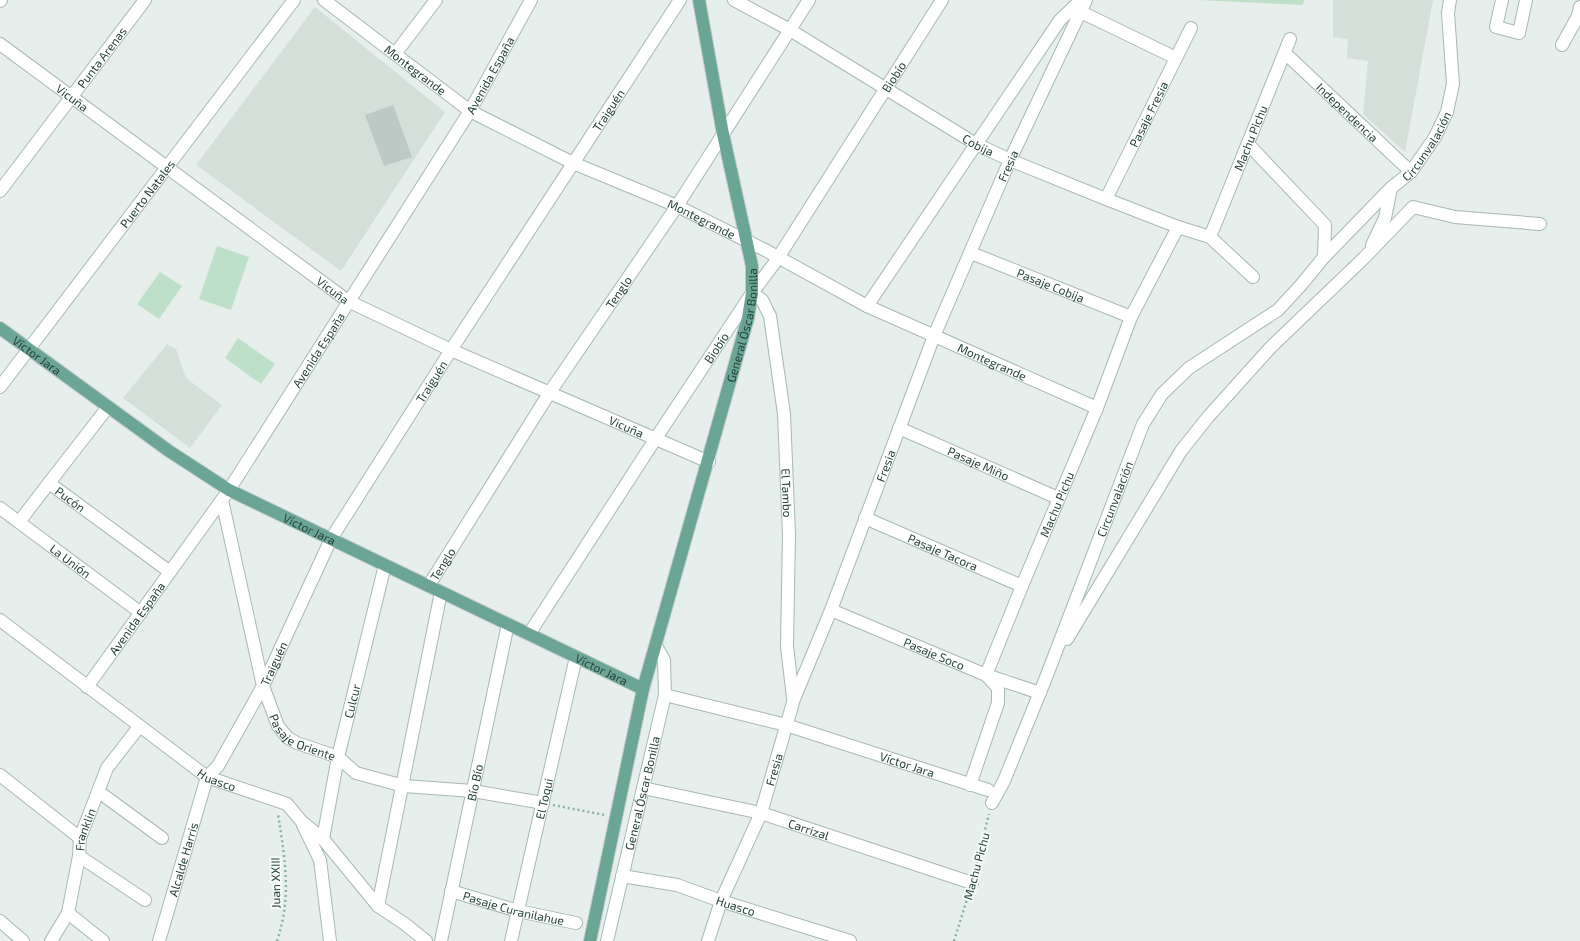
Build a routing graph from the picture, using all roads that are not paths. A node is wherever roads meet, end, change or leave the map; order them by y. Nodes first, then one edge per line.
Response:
1 (145, 0) edge
2 (294, 0) edge
3 (324, 0) edge
4 (436, 0) edge
5 (531, 0) edge
6 (680, 0) edge
7 (699, 0) edge
8 (734, 0) edge
9 (810, 0) edge
10 (942, 0) edge
11 (1086, 0) edge
12 (1450, 0) edge
13 (1502, 0) edge
14 (1526, 0) edge
15 (1081, 6) edge
16 (1580, 7) edge
17 (1191, 28) dead end
18 (790, 30) junction
19 (1290, 38) dead end
20 (0, 44) edge
21 (1562, 45) dead end
22 (1284, 53) junction
23 (394, 54) junction
24 (1176, 58) junction
25 (885, 88) junction
26 (71, 97) junction
27 (470, 111) junction
28 (723, 134) junction
29 (976, 144) junction
30 (1248, 144) junction
31 (1010, 160) junction
32 (573, 163) junction
33 (166, 168) junction
34 (1411, 172) junction
35 (1391, 188) junction
36 (0, 191) edge
37 (1106, 199) junction
38 (677, 206) junction
39 (1540, 224) dead end
40 (1178, 227) junction
41 (1210, 237) junction
42 (748, 242) junction
43 (971, 253) junction
44 (779, 257) junction
45 (1324, 257) junction
46 (1364, 258) junction
47 (1253, 277) dead end
48 (752, 293) junction
49 (348, 301) junction
50 (867, 306) junction
51 (1131, 317) junction
52 (0, 328) edge
53 (934, 336) junction
54 (29, 350) junction
55 (451, 350) junction
56 (0, 387) edge
57 (550, 392) junction
58 (108, 407) junction
59 (1097, 408) junction
60 (899, 428) junction
61 (656, 438) junction
62 (708, 462) junction
63 (49, 483) junction
64 (229, 490) junction
65 (1058, 498) junction
66 (222, 500) junction
67 (0, 508) edge
68 (865, 518) junction
69 (19, 522) junction
70 (331, 539) junction
71 (385, 565) junction
72 (170, 572) junction
73 (429, 586) junction
74 (1022, 586) junction
75 (442, 592) junction
76 (831, 610) junction
77 (141, 613) junction
78 (0, 620) edge
79 (508, 624) junction
80 (529, 634) junction
81 (656, 646) junction
82 (576, 657) junction
83 (1051, 664) junction
84 (986, 675) junction
85 (264, 686) junction
86 (87, 687) junction
87 (643, 690) junction
88 (1040, 693) junction
89 (665, 695) junction
90 (794, 700) junction
91 (786, 725) junction
92 (139, 727) junction
93 (338, 757) junction
94 (0, 775) edge
95 (207, 777) junction
96 (970, 785) junction
97 (404, 786) junction
98 (643, 788) junction
99 (988, 790) dead end
100 (472, 791) junction
101 (99, 792) junction
102 (543, 803) junction
103 (992, 804) road end
104 (760, 813) junction
105 (302, 822) junction
106 (80, 838) junction
107 (162, 838) dead end
108 (323, 839) junction
109 (79, 856) junction
110 (622, 876) junction
111 (972, 883) road end
112 (452, 891) junction
113 (144, 900) dead end
114 (721, 901) junction
115 (378, 906) junction
116 (518, 911) junction
117 (68, 912) junction
118 (0, 921) edge
119 (576, 923) dead end
120 (24, 941) edge
121 (51, 941) edge
122 (103, 941) edge
123 (159, 941) edge
124 (330, 941) edge
125 (426, 941) edge
126 (441, 941) edge
127 (511, 941) edge
128 (590, 941) edge
129 (607, 941) edge
130 (708, 941) edge
131 (850, 941) edge

1 - 26 street, Punta Arenas
2 - 33 street, Puerto Natales
3 - 23 street, Montegrande
4 - 23 street
5 - 27 street, Avenida España
6 - 32 street, Traiguén
7 - 28 main road, General Óscar Bonilla
8 - 18 street, Cobija
9 - 18 street, Tenglo
10 - 25 street, Biobío
11 - 15 street, Fresia
12 - 34 street, Circunvalación
13 - 14 street
15 - 24 street
15 - 29 street, Fresia
15 - 31 street, Fresia
16 - 21 street
17 - 24 street, Pasaje Fresia
18 - 25 street, Cobija
18 - 28 street, Tenglo
19 - 22 street, Machu Pichu
20 - 26 street, Vicuña
22 - 30 street, Machu Pichu
22 - 34 street, Independencia
23 - 27 street, Montegrande
24 - 37 street, Pasaje Fresia
25 - 29 street, Cobija
25 - 44 street, Biobío
26 - 33 street, Vicuña
26 - 36 street, Punta Arenas
27 - 32 street, Montegrande
27 - 49 street, Avenida España
28 - 38 street, Tenglo
28 - 42 main road, General Óscar Bonilla
29 - 31 street, Cobija
29 - 50 street, Fresia
30 - 41 street, Machu Pichu
30 - 45 street
31 - 37 street, Cobija
31 - 43 street, Fresia
32 - 38 street, Montegrande
32 - 55 street, Traiguén
33 - 49 street, Vicuña
33 - 54 street, Puerto Natales
34 - 35 street, Circunvalación
35 - 45 street, Circunvalación
35 - 46 street
37 - 40 street, Cobija
38 - 42 street, Montegrande
38 - 57 street, Tenglo
39 - 46 street
40 - 41 street, Cobija
40 - 51 street, Machu Pichu
41 - 47 street, Cobija
42 - 44 street, Montegrande
42 - 48 main road, General Óscar Bonilla
43 - 51 street, Pasaje Cobija
43 - 53 street, Fresia
44 - 48 street, Biobío
44 - 50 street, Montegrande
45 - 83 street, Circunvalación
46 - 83 street
48 - 61 street, Biobío
48 - 62 main road, General Óscar Bonilla
48 - 90 street, El Tambo
49 - 55 street, Vicuña
49 - 64 street, Avenida España
50 - 53 street, Montegrande
51 - 59 street, Machu Pichu
52 - 54 main road, Víctor Jara
53 - 59 street, Montegrande
53 - 60 street, Fresia
54 - 56 street, Puerto Natales
54 - 58 main road, Víctor Jara
55 - 57 street, Vicuña
55 - 70 street, Traiguén
57 - 61 street, Vicuña
57 - 73 street, Tenglo
58 - 63 street, Pucón
58 - 64 main road, Víctor Jara
59 - 65 street, Machu Pichu
60 - 65 street, Pasaje Miño
60 - 68 street, Fresia
61 - 62 street, Vicuña
61 - 80 street, Biobío
62 - 81 main road, General Óscar Bonilla
63 - 69 street
63 - 72 street, Pucón
64 - 66 street, Avenida España
64 - 70 main road, Víctor Jara
65 - 74 street, Machu Pichu
66 - 72 street, Avenida España
66 - 85 street, Pasaje Oriente
67 - 69 street, La Unión
68 - 74 street, Pasaje Tacora
68 - 76 street, Fresia
69 - 77 street, La Unión
70 - 71 main road, Víctor Jara
70 - 85 street, Traiguén
71 - 73 main road, Víctor Jara
71 - 93 street, Culcur
72 - 77 street, Avenida España
73 - 75 main road, Víctor Jara
74 - 84 street, Machu Pichu
75 - 79 main road, Víctor Jara
75 - 97 street, Tenglo
76 - 84 street, Pasaje Soco
76 - 90 street, Fresia
77 - 86 street, Avenida España
78 - 86 street, Huasco
79 - 80 main road, Víctor Jara
79 - 100 street, Bío Bío
80 - 82 main road, Víctor Jara
81 - 87 main road, General Óscar Bonilla
81 - 89 street, General Óscar Bonilla
82 - 87 main road, Víctor Jara
82 - 102 street, El Toqui
83 - 88 street, Circunvalación
84 - 88 street, Pasaje Soco
84 - 96 street
85 - 93 street, Pasaje Oriente
85 - 95 street, Traiguén
86 - 92 street, Huasco
87 - 128 main road, General Óscar Bonilla
88 - 103 street, Circunvalación
89 - 91 street, Víctor Jara
89 - 98 street, General Óscar Bonilla
90 - 91 street, Fresia
91 - 96 street, Víctor Jara
91 - 104 street, Fresia
92 - 95 street, Huasco
92 - 101 street, Franklin
93 - 97 street, Pasaje Oriente
93 - 108 street, Culcur
94 - 106 street
95 - 105 street, Huasco
95 - 123 street, Alcalde Harris
96 - 99 street, Víctor Jara
97 - 100 street, Pasaje Oriente
97 - 115 street, Tenglo
98 - 104 street, Carrizal
98 - 110 street, General Óscar Bonilla
100 - 102 street, Pasaje Oriente
100 - 112 street, Bío Bío
101 - 106 street, Franklin
101 - 107 street
102 - 116 street, El Toqui
104 - 111 street, Carrizal
104 - 114 street, Fresia
105 - 108 street, Huasco
105 - 124 street
106 - 109 street, Franklin
108 - 115 street, Huasco
109 - 113 street
109 - 117 street, Franklin
110 - 114 street, Huasco
110 - 129 street, General Óscar Bonilla
112 - 116 street, Pasaje Curanilahue
112 - 126 street, Bío Bío
114 - 130 street, Fresia
114 - 131 street, Huasco
115 - 125 street, Huasco
116 - 119 street, Pasaje Curanilahue
116 - 127 street, El Toqui
117 - 121 street, Franklin
117 - 122 street
118 - 120 street

